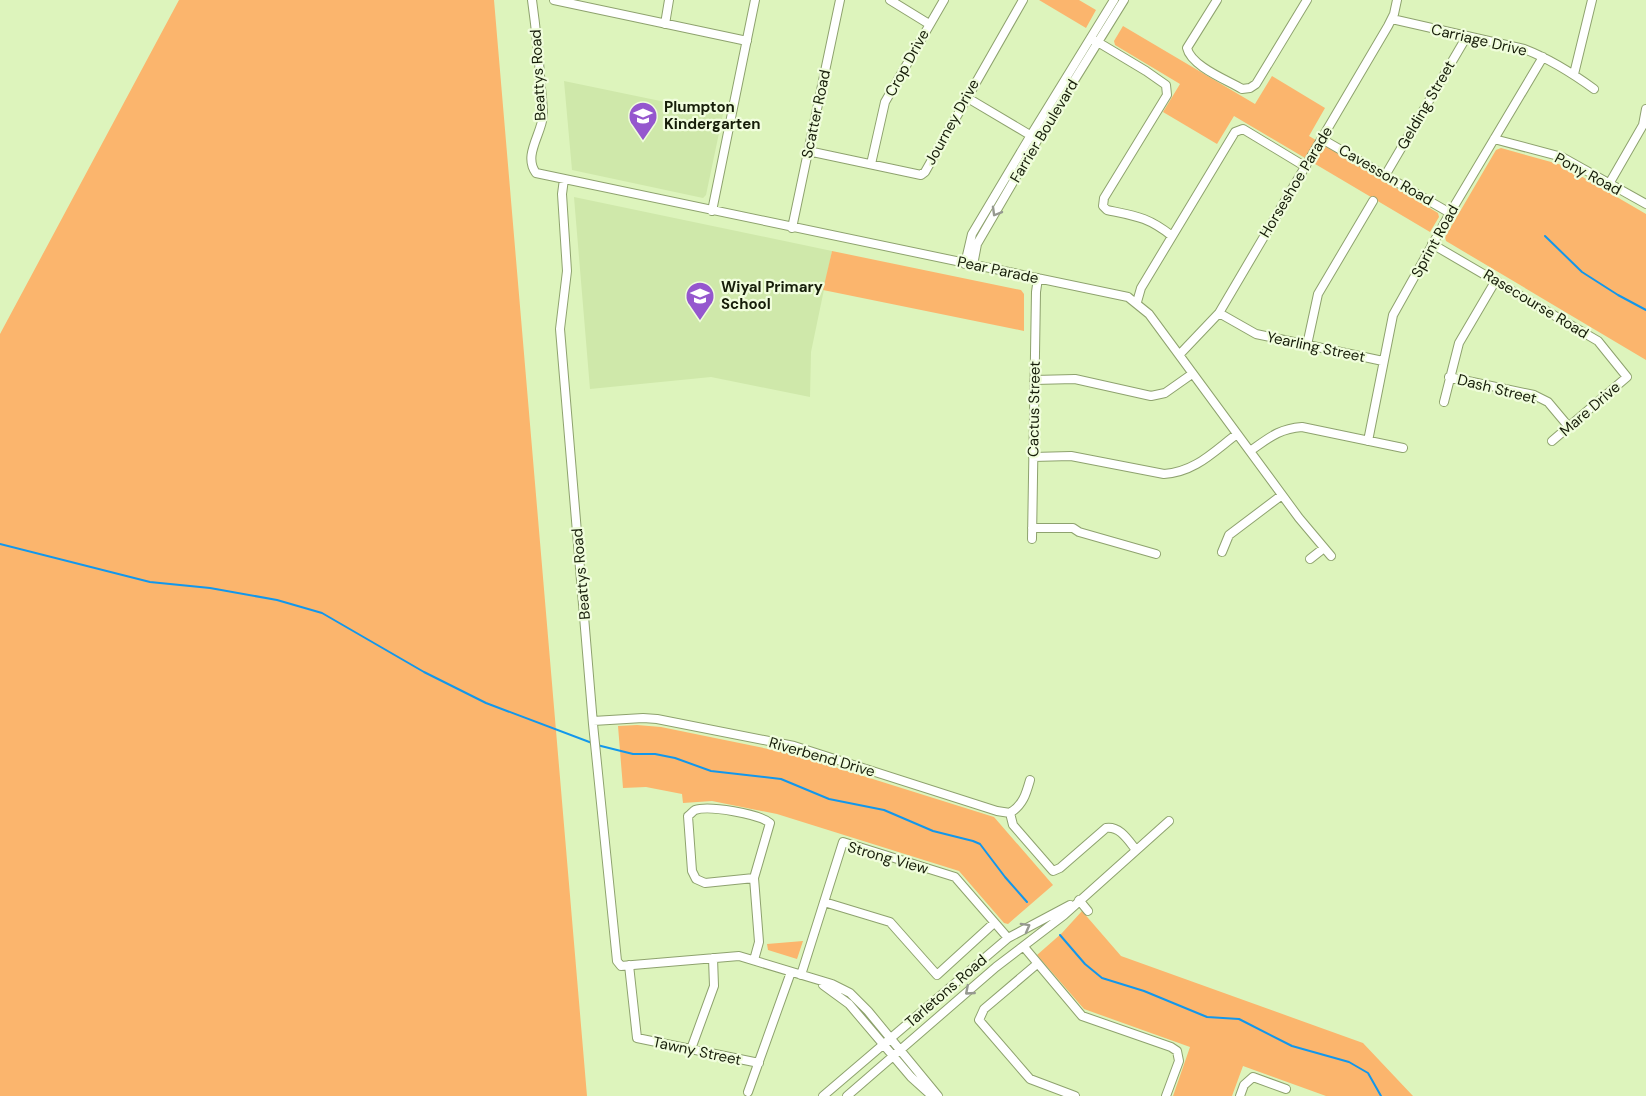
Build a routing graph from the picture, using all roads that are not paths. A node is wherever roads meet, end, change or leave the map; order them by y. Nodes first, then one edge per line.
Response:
1 (532, 0) edge
2 (554, 0) edge
3 (669, 0) edge
4 (755, 0) edge
5 (840, 0) edge
6 (890, 0) edge
7 (944, 0) edge
8 (1023, 0) edge
9 (1114, 0) edge
10 (1124, 0) edge
11 (1217, 0) edge
12 (1307, 0) edge
13 (1397, 0) edge
14 (1592, 0) edge
15 (1392, 19) junction
16 (665, 24) junction
17 (929, 24) junction
18 (1467, 36) junction
19 (1095, 40) junction
20 (747, 41) junction
21 (1543, 57) junction
22 (1574, 74) junction
23 (1594, 89) dead end
24 (966, 97) junction
25 (1646, 109) edge
26 (1034, 137) junction
27 (1494, 138) junction
28 (1322, 139) junction
29 (808, 151) junction
30 (871, 164) junction
31 (1306, 167) junction
32 (1386, 174) junction
33 (546, 176) joint
34 (564, 179) junction
35 (1609, 184) junction
36 (1372, 201) dead end
37 (1646, 204) edge
38 (712, 211) junction
39 (1450, 213) junction
40 (792, 228) junction
41 (1173, 236) junction
42 (1432, 244) junction
43 (969, 264) junction
44 (1038, 278) junction
45 (1496, 280) junction
46 (1137, 302) junction
47 (1219, 313) junction
48 (1307, 345) junction
49 (1180, 354) junction
50 (1383, 361) junction
51 (1192, 374) junction
52 (1449, 376) junction
53 (1627, 377) joint
54 (1034, 380) junction
55 (1444, 402) dead end
56 (1569, 427) junction
57 (1237, 434) junction
58 (1368, 441) junction
59 (1552, 441) dead end
60 (1382, 444) junction
61 (1403, 448) dead end
62 (1250, 452) junction
63 (1380, 455) dead end
64 (1033, 457) junction
65 (1282, 495) junction
66 (1032, 528) junction
67 (1032, 539) dead end
68 (1324, 548) junction
69 (1222, 552) dead end
70 (1156, 554) dead end
71 (1330, 556) dead end
72 (1310, 560) dead end
73 (593, 721) junction
74 (1030, 780) dead end
75 (1010, 813) junction
76 (1169, 821) dead end
77 (1136, 850) junction
78 (754, 878) junction
79 (1079, 900) junction
80 (824, 902) junction
81 (1088, 911) dead end
82 (994, 923) junction
83 (1008, 938) junction
84 (1024, 947) junction
85 (713, 958) junction
86 (754, 960) junction
87 (1037, 964) junction
88 (625, 965) junction
89 (791, 972) junction
90 (801, 975) junction
91 (892, 1048) junction
92 (691, 1049) junction
93 (759, 1063) junction
94 (1045, 1085) junction
95 (1286, 1089) dead end
96 (748, 1092) dead end
97 (823, 1096) edge
98 (847, 1096) edge
99 (932, 1096) edge
100 (939, 1096) edge
101 (1041, 1096) edge
102 (1075, 1096) edge
103 (1166, 1096) edge
104 (1240, 1096) edge

1 - 33 street, Beattys Road
2 - 16 street
3 - 16 street
4 - 20 street
5 - 29 street, Scatter Road
6 - 17 street
7 - 17 street, Crop Drive
8 - 24 street, Journey Drive
9 - 19 street, Farrier Boulevard
10 - 19 street, Farrier Boulevard
11 - 12 street
13 - 15 street, Horseshoe Parade
14 - 22 street
15 - 18 street, Carriage Drive
15 - 28 street, Horseshoe Parade
16 - 20 street
17 - 30 street, Crop Drive
18 - 21 street, Carriage Drive
18 - 32 street, Gelding Street
19 - 26 street, Farrier Boulevard
19 - 41 street
20 - 38 street
21 - 22 street, Carriage Drive
21 - 27 street, Sprint Road
22 - 23 street, Carriage Drive
24 - 26 street
24 - 30 street, Journey Drive
25 - 35 street
26 - 43 street, Farrier Boulevard
27 - 35 street, Pony Road
27 - 39 street, Sprint Road
28 - 31 street, Horseshoe Parade
28 - 32 street, Cavesson Road
29 - 30 street, Journey Drive
29 - 40 street, Scatter Road
31 - 41 street
31 - 47 street, Horseshoe Parade
32 - 39 street, Cavesson Road
33 - 34 street, Pear Parade
34 - 38 street, Pear Parade
34 - 73 street, Beattys Road
35 - 37 street, Pony Road
36 - 48 street
38 - 40 street, Pear Parade
39 - 42 street, Sprint Road
40 - 43 street, Pear Parade
41 - 46 street
42 - 45 street, Rasecourse Road
42 - 50 street, Sprint Road
43 - 44 street, Pear Parade
44 - 46 street, Pear Parade
44 - 54 street, Cactus Street
45 - 52 street, Dash Street
45 - 53 street, Rasecourse Road
46 - 49 street
47 - 48 street, Yearling Street
47 - 49 street, Horseshoe Parade
48 - 50 street, Yearling Street
49 - 51 street
50 - 58 street, Sprint Road
51 - 54 street
51 - 57 street
52 - 55 street, Dash Street
52 - 56 street, Dash Street
53 - 56 street, Mare Drive
54 - 64 street, Cactus Street
56 - 59 street, Mare Drive
57 - 62 street
57 - 64 street
58 - 60 street
58 - 62 street
60 - 61 street
60 - 63 street
62 - 65 street
64 - 66 street, Cactus Street
65 - 68 street
65 - 69 street
66 - 67 street, Cactus Street
66 - 70 street
68 - 71 street
68 - 72 street
73 - 75 street, Riverbend Drive
73 - 88 street, Beattys Road
74 - 75 street
75 - 77 street
76 - 77 street, Tarletons Road
77 - 79 street, Tarletons Road
78 - 78 street
78 - 86 street
79 - 81 street
83 -> 79 street, Tarletons Road
79 - 84 street, Tarletons Road
80 - 82 street
80 - 82 street, Strong View
80 - 90 street, Strong View
82 - 83 street, Strong View
83 - 91 street, Tarletons Road
84 - 87 street
84 -> 91 street, Tarletons Road
85 - 86 street
85 - 88 street
85 - 92 street
86 - 89 street
87 - 94 street
87 - 103 street
88 - 92 street, Tawny Street
89 - 90 street
89 - 93 street
90 - 91 street
91 - 97 street, Tarletons Road
91 - 98 street, Tarletons Road
91 - 99 street
91 - 100 street
92 - 93 street, Tawny Street
93 - 96 street
94 - 101 street
94 - 102 street
95 - 104 street

